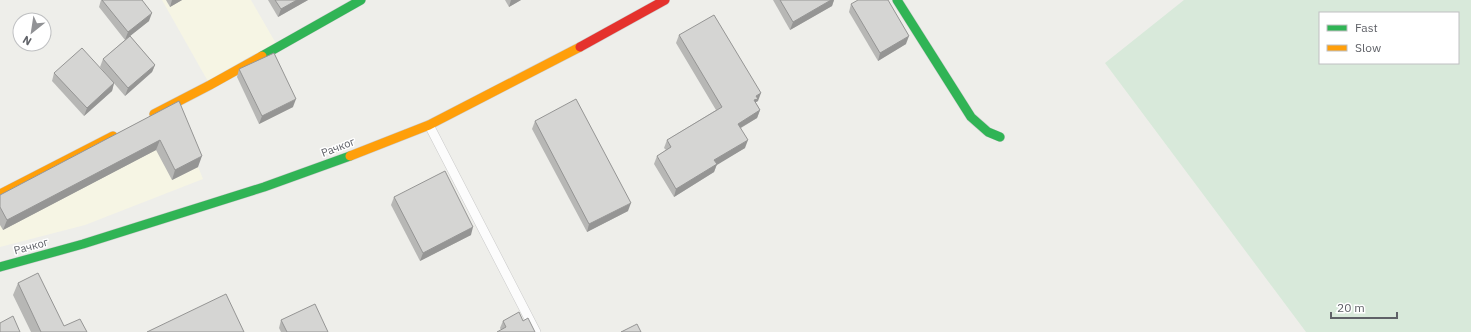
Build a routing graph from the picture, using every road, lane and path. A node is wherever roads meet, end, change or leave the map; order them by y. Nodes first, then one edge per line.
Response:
1 (361, 0) edge
2 (665, 0) edge
3 (897, 0) edge
4 (147, 118) edge
5 (429, 125) junction
6 (119, 132) edge
7 (1000, 137) dead end
8 (0, 194) edge
9 (0, 267) edge
10 (536, 332) edge

1 - 4 main road
2 - 5 main road, Рачког
3 - 7 main road
5 - 9 main road, Рачког
5 - 10 lane
6 - 8 main road

